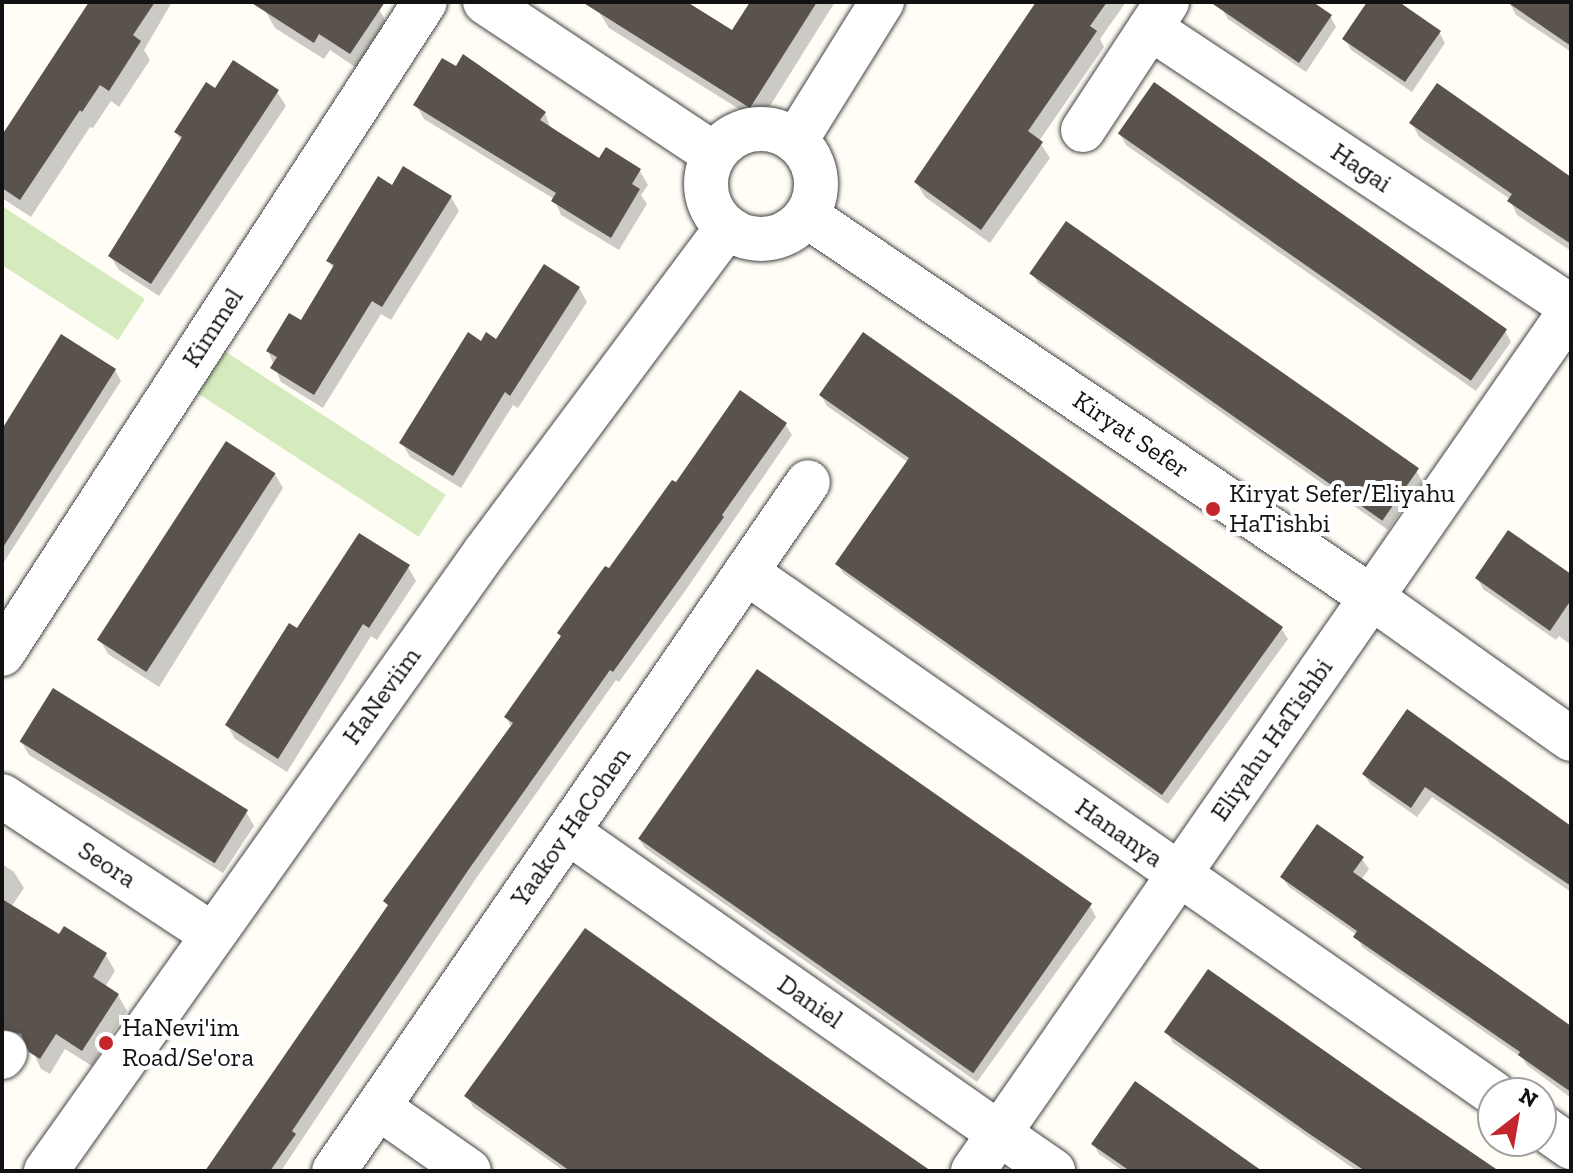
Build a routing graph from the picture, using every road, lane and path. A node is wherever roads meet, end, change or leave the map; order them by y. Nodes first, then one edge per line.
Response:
1 (425, 2) edge
2 (882, 2) edge
3 (489, 3) edge
4 (1159, 15) edge
5 (1083, 130) dead end
6 (796, 140) junction
7 (714, 154) junction
8 (807, 216) junction
9 (727, 227) junction
10 (1571, 308) edge
11 (808, 482) dead end
12 (746, 572) junction
13 (1371, 597) junction
14 (2, 654) edge
15 (1571, 739) edge
16 (2, 796) edge
17 (568, 832) junction
18 (1179, 874) junction
19 (211, 934) junction
20 (1477, 1082) edge
21 (378, 1107) junction
22 (999, 1134) junction
23 (46, 1171) edge
24 (334, 1171) edge
25 (469, 1171) edge
26 (973, 1171) edge
27 (1053, 1171) edge

1 - 14 street, Kimmel
2 - 6 street
3 - 7 street
4 - 5 street
4 - 10 street, Hagai
6 - 7 street
6 - 8 street
7 - 9 street
8 - 9 street
8 - 13 street, Kiryat Sefer
9 - 19 street, HaNeviim
10 - 13 street, Eliyahu HaTishbi
11 - 12 street, Yaakov HaCohen
12 - 17 street, Yaakov HaCohen
12 - 18 street, Hananya
13 - 15 street, Kiryat Sefer
13 - 18 street, Eliyahu HaTishbi
16 - 19 street, Seora
17 - 21 street, Yaakov HaCohen
17 - 22 street, Daniel
18 - 20 street, Hananya
18 - 22 street, Eliyahu HaTishbi
19 - 23 street, HaNeviim
21 - 24 street, Yaakov HaCohen
21 - 25 street
22 - 26 street, Eliyahu HaTishbi
22 - 27 street, Daniel

